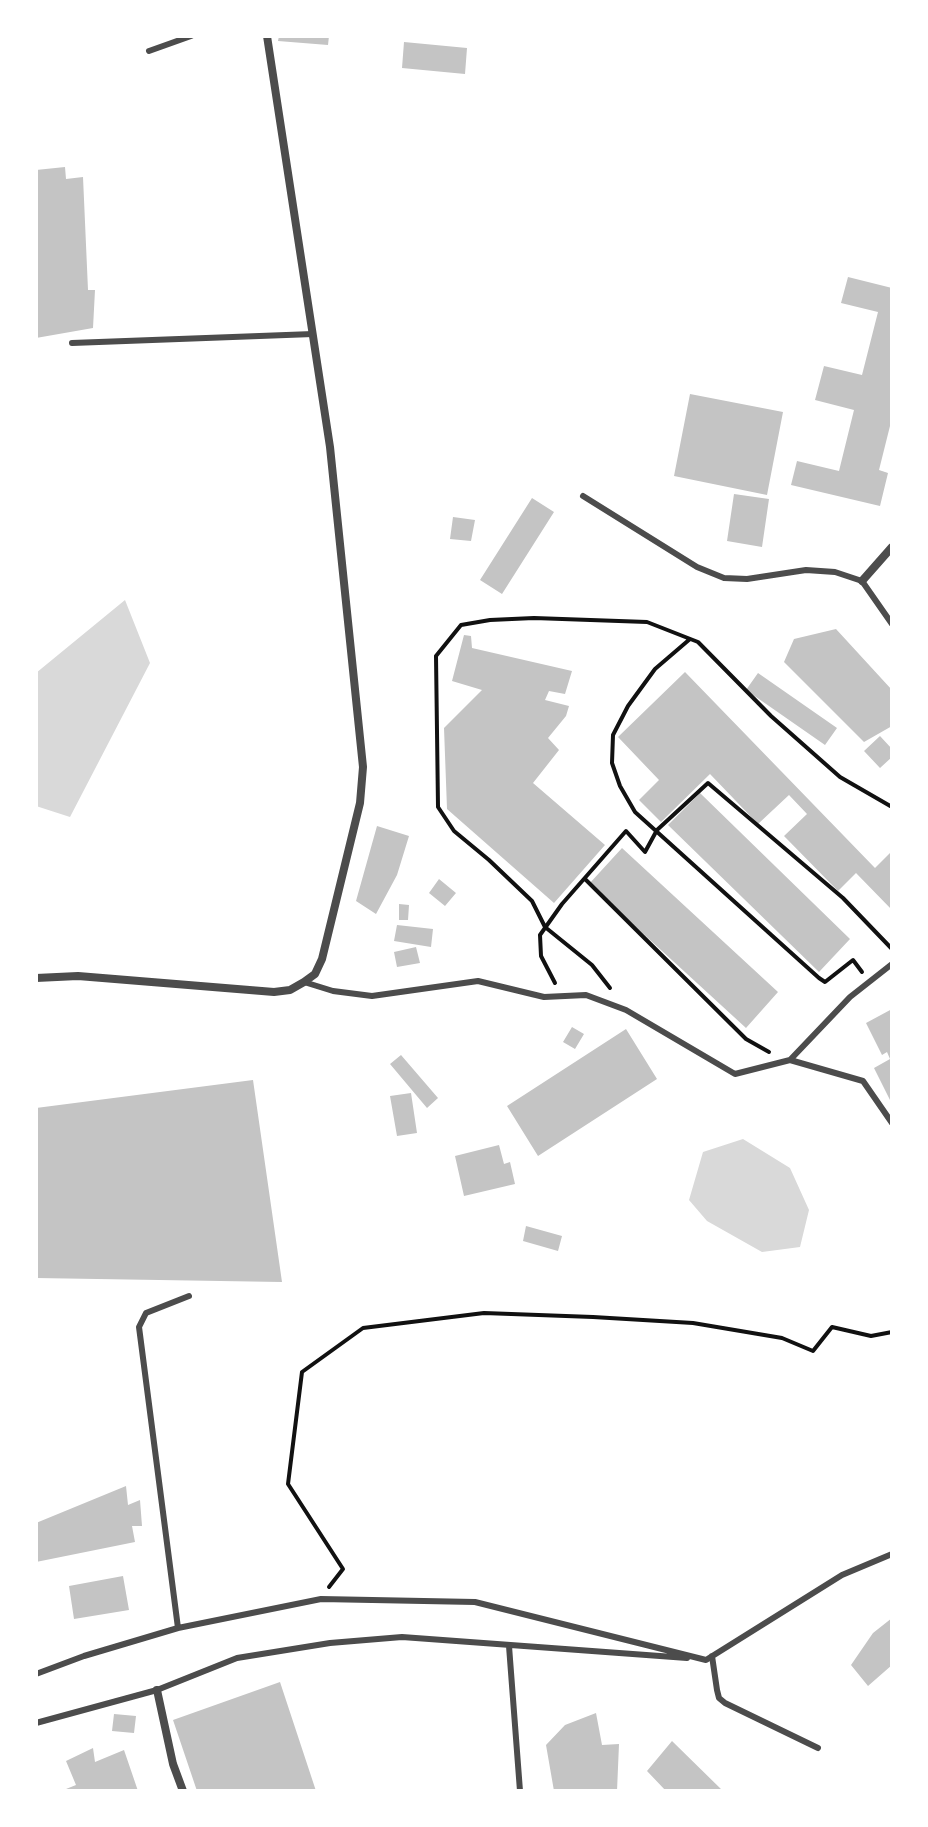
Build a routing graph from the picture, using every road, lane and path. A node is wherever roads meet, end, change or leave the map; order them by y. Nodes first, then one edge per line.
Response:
1 (191, 36) edge
2 (267, 36) edge
3 (149, 51) dead end
4 (313, 334) junction
5 (72, 343) dead end
6 (583, 496) dead end
7 (892, 547) edge
8 (862, 581) junction
9 (892, 624) edge
10 (690, 639) junction
11 (892, 807) edge
12 (657, 830) junction
13 (585, 879) junction
14 (545, 927) junction
15 (892, 949) edge
16 (892, 964) edge
17 (36, 978) edge
18 (304, 982) junction
19 (869, 983) junction
20 (567, 996) junction
21 (626, 1010) junction
22 (788, 1060) junction
23 (892, 1123) edge
24 (189, 1296) dead end
25 (892, 1332) edge
26 (892, 1554) edge
27 (321, 1599) junction
28 (178, 1628) junction
29 (509, 1646) junction
30 (709, 1658) junction
31 (36, 1674) edge
32 (157, 1690) junction
33 (36, 1723) edge
34 (818, 1748) dead end
35 (183, 1791) edge
36 (520, 1791) edge

1 - 3 lane
2 - 4 street
4 - 5 lane
4 - 18 street
6 - 8 lane
7 - 8 street
8 - 9 lane
10 - 11 path
10 - 12 path
10 - 14 path
12 - 13 path
12 - 15 path
12 - 19 path
13 - 14 path
13 - 22 path
14 - 20 path
14 - 21 path
16 - 19 lane
17 - 18 street
18 - 20 lane
19 - 22 lane
20 - 21 lane
21 - 22 lane
22 - 23 lane
24 - 28 lane
25 - 27 path
26 - 30 lane
27 - 28 lane
27 - 30 lane
28 - 31 lane
29 - 30 lane
29 - 32 lane
29 - 36 lane
30 - 34 lane
32 - 33 lane
32 - 35 street

